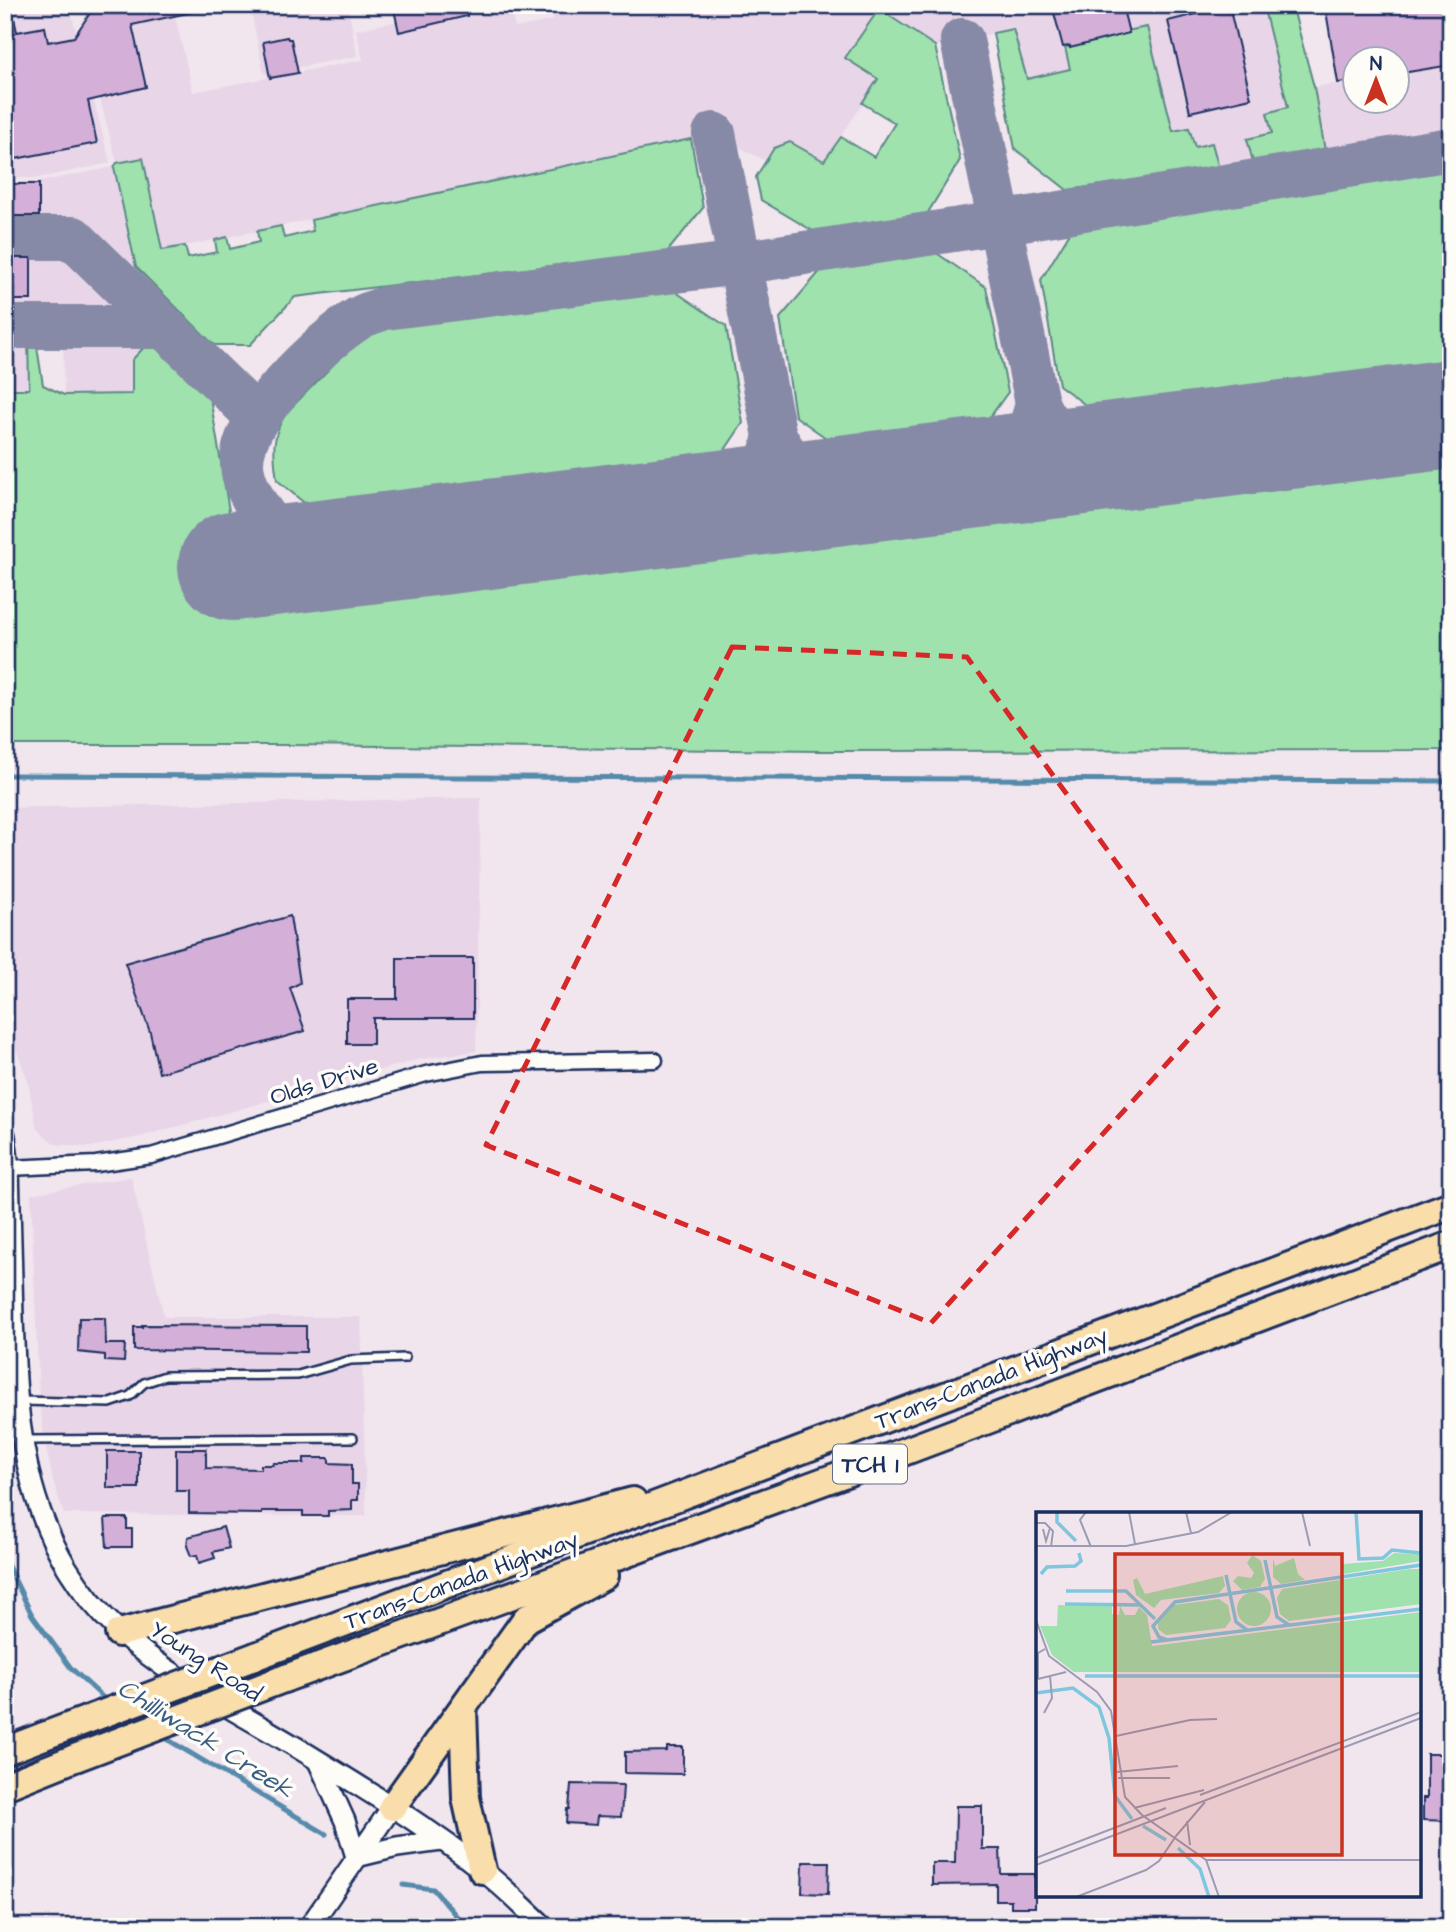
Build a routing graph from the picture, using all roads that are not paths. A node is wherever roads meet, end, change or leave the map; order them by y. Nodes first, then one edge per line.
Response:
1 (655, 1060) dead end
2 (5, 1136) edge
3 (9, 1168) junction
4 (1451, 1205) edge
5 (1451, 1245) edge
6 (405, 1358) dead end
7 (16, 1401) junction
8 (874, 1422) junction
9 (353, 1438) dead end
10 (22, 1440) junction
11 (887, 1458) junction
12 (119, 1633) junction
13 (463, 1709) junction
14 (5, 1751) edge
15 (317, 1760) junction
16 (5, 1786) edge
17 (391, 1807) junction
18 (441, 1841) junction
19 (356, 1857) junction
20 (482, 1870) junction
21 (309, 1927) edge
22 (545, 1927) edge

1 - 3 street, Olds Drive
2 - 3 main road, Young Road
3 - 7 main road, Young Road
4 - 8 highway, Trans-Canada Highway / TCH 1
5 - 11 highway, Trans-Canada Highway / TCH 1
6 - 7 lane
7 - 10 main road, Young Road
8 - 12 highway
8 - 14 highway, Trans-Canada Highway / TCH 1, bridge
9 - 10 lane
10 - 12 main road, Young Road
11 - 13 highway
11 - 16 highway, Trans-Canada Highway / TCH 1, bridge
12 - 15 main road, Young Road
13 - 17 highway
13 - 20 highway
15 - 17 main road, Young Road
15 - 19 main road
17 - 18 main road, Young Road
17 - 19 main road
18 - 19 main road
18 - 20 main road, Young Road
19 - 21 main road
20 - 22 main road, Young Road

